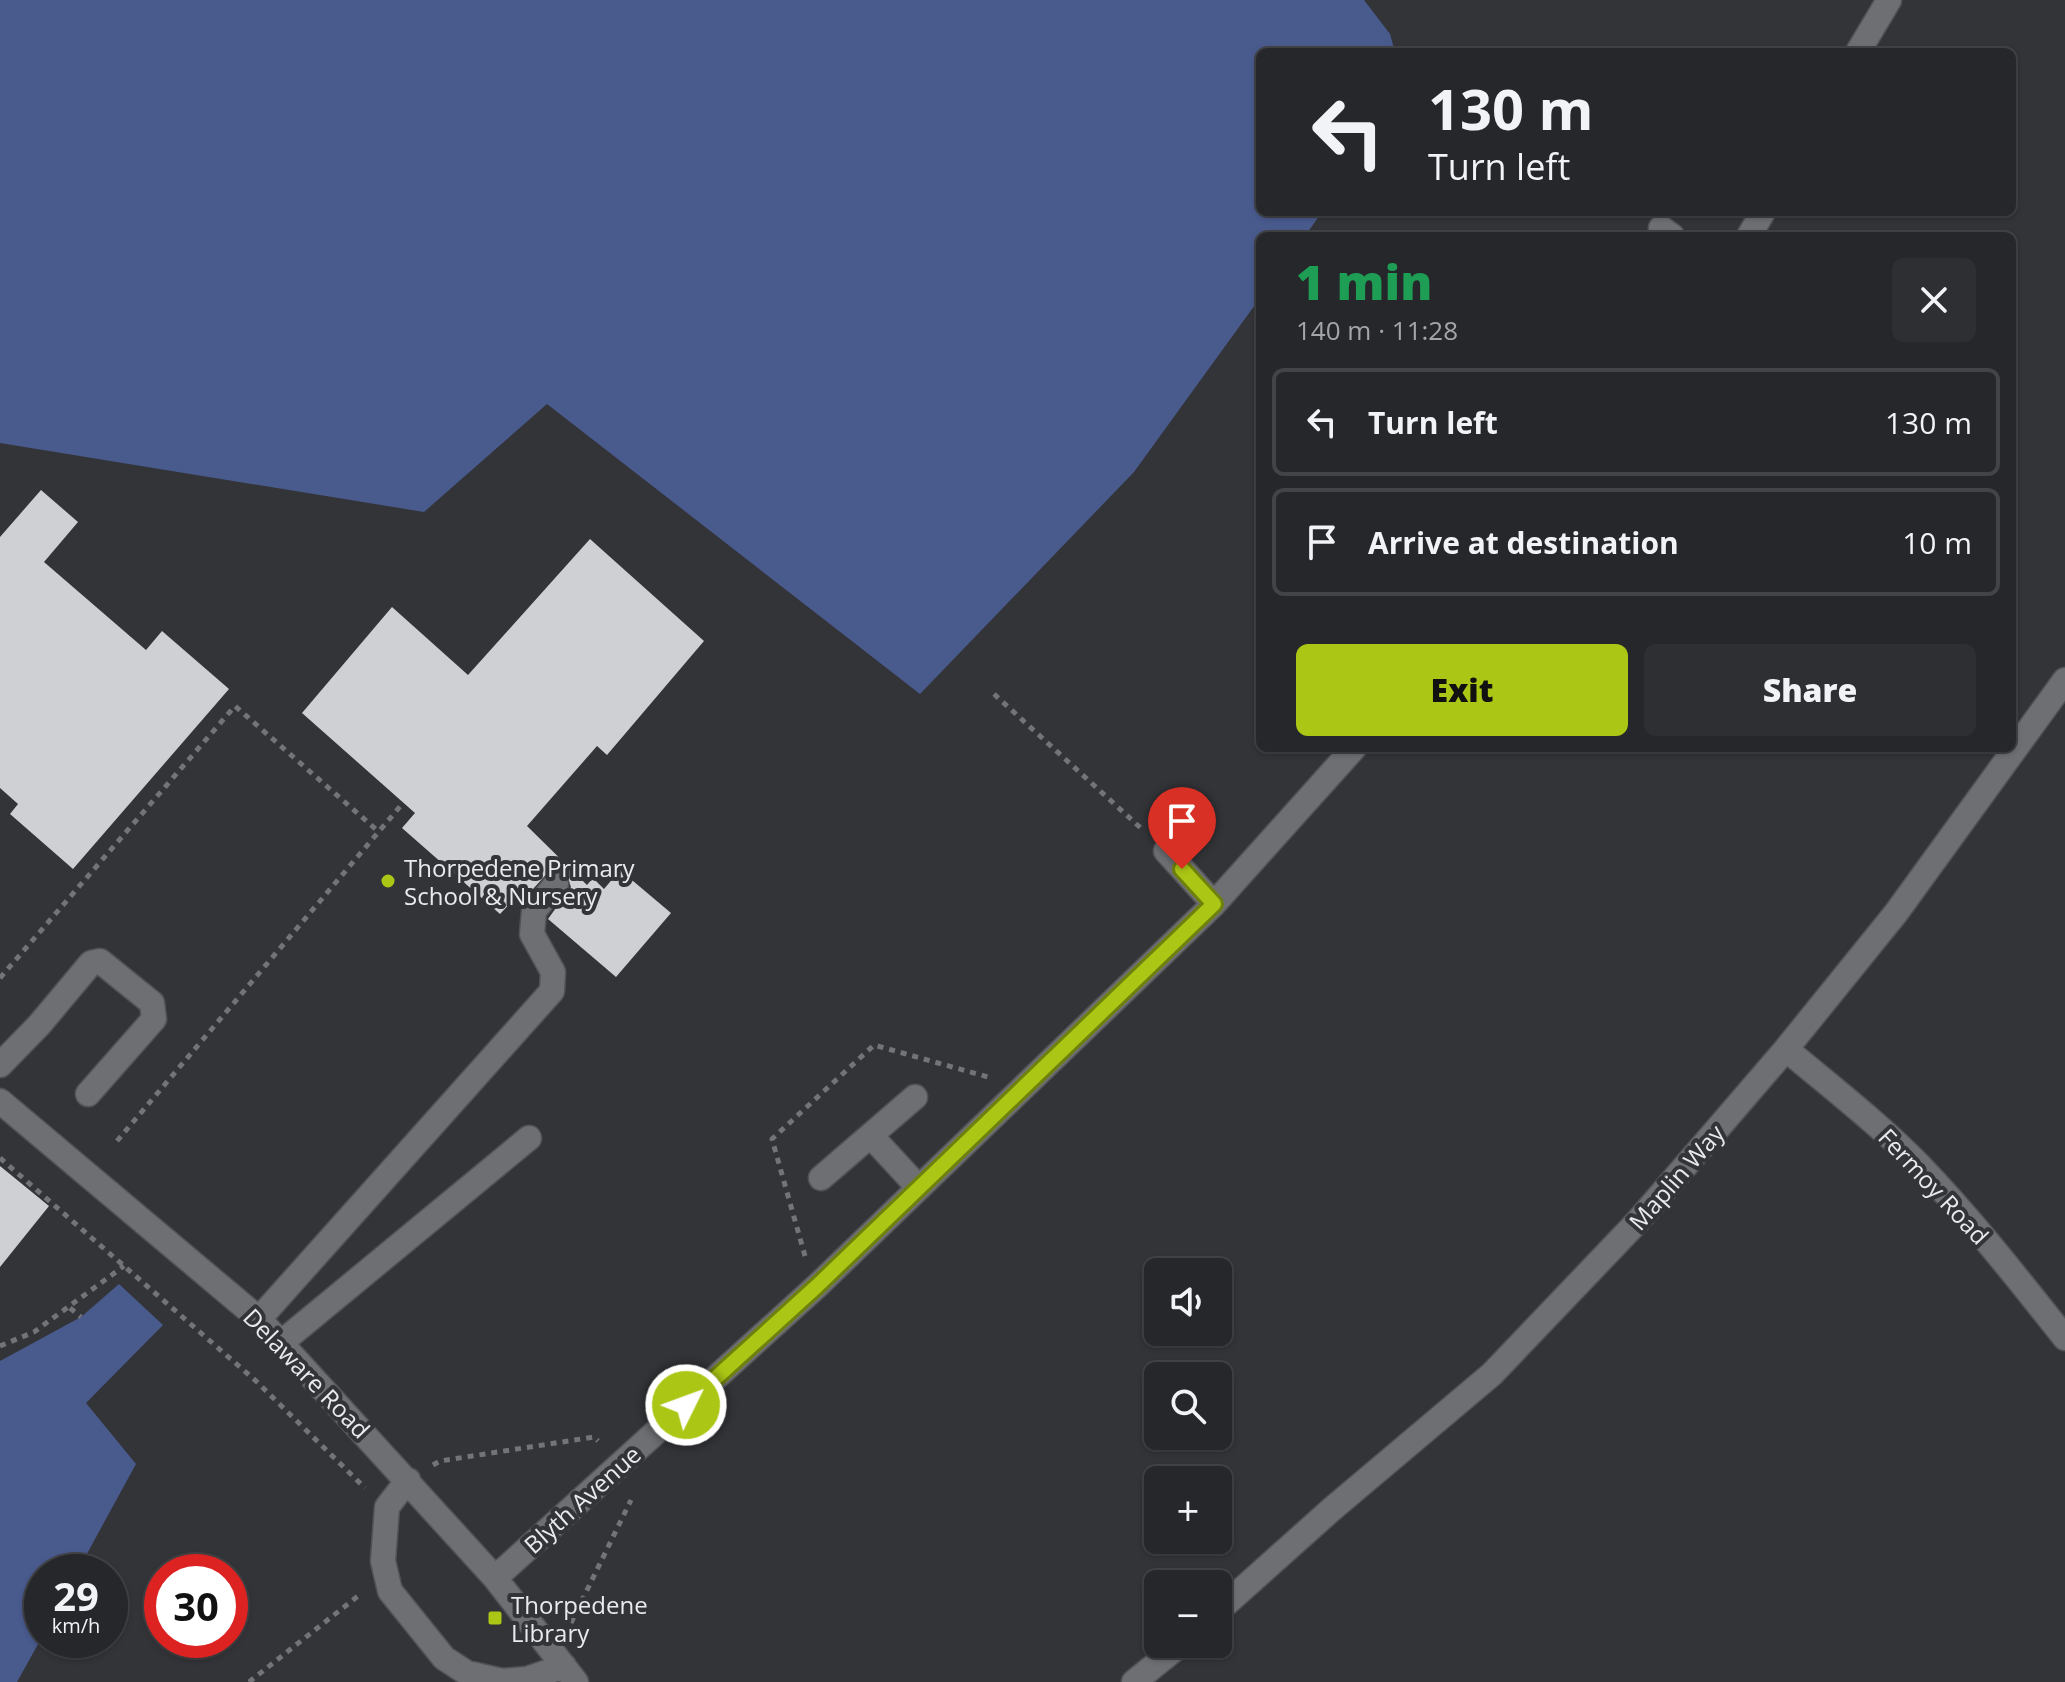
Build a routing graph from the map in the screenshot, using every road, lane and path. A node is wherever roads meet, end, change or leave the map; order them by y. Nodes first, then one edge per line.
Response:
1 (1889, 0) edge
2 (1860, 48) edge
3 (2065, 680) edge
4 (994, 694) dead end
5 (2016, 748) edge
6 (1350, 752) edge
7 (2013, 752) edge
8 (403, 803) dead end
9 (379, 832) junction
10 (1166, 851) joint
11 (556, 884) dead end
12 (1214, 904) junction
13 (0, 978) edge
14 (1786, 1049) junction
15 (0, 1065) edge
16 (88, 1094) dead end
17 (915, 1097) dead end
18 (0, 1101) edge
19 (871, 1136) junction
20 (529, 1138) dead end
21 (117, 1141) dead end
22 (0, 1158) edge
23 (821, 1178) dead end
24 (919, 1188) junction
25 (124, 1266) junction
26 (70, 1308) junction
27 (81, 1317) dead end
28 (259, 1319) junction
29 (2065, 1338) edge
30 (282, 1342) junction
31 (0, 1346) edge
32 (408, 1480) junction
33 (387, 1507) junction
34 (495, 1578) junction
35 (387, 1580) junction
36 (1232, 1598) edge
37 (1164, 1658) edge
38 (570, 1674) edge
39 (249, 1682) edge
40 (1134, 1682) edge

1 - 2 street
3 - 5 street, Maplin Way
4 - 10 path
6 - 12 street, Blyth Avenue
7 - 14 street, Maplin Way
8 - 9 path
9 - 13 path
9 - 21 path
10 - 12 street
11 - 28 street
12 - 24 street, Blyth Avenue
14 - 29 street, Fermoy Road
14 - 36 street, Maplin Way
15 - 16 street
17 - 19 street
18 - 28 street, Delaware Road
19 - 23 street
19 - 24 street
20 - 30 street
22 - 25 path
24 - 34 street, Blyth Avenue
25 - 26 path
25 - 33 path
26 - 27 path
26 - 31 path
28 - 30 street, Delaware Road
30 - 32 street, Delaware Road
32 - 33 street
32 - 34 street, Delaware Road
33 - 35 street
34 - 38 street, Delaware Road
35 - 38 street
35 - 39 path
37 - 40 street

